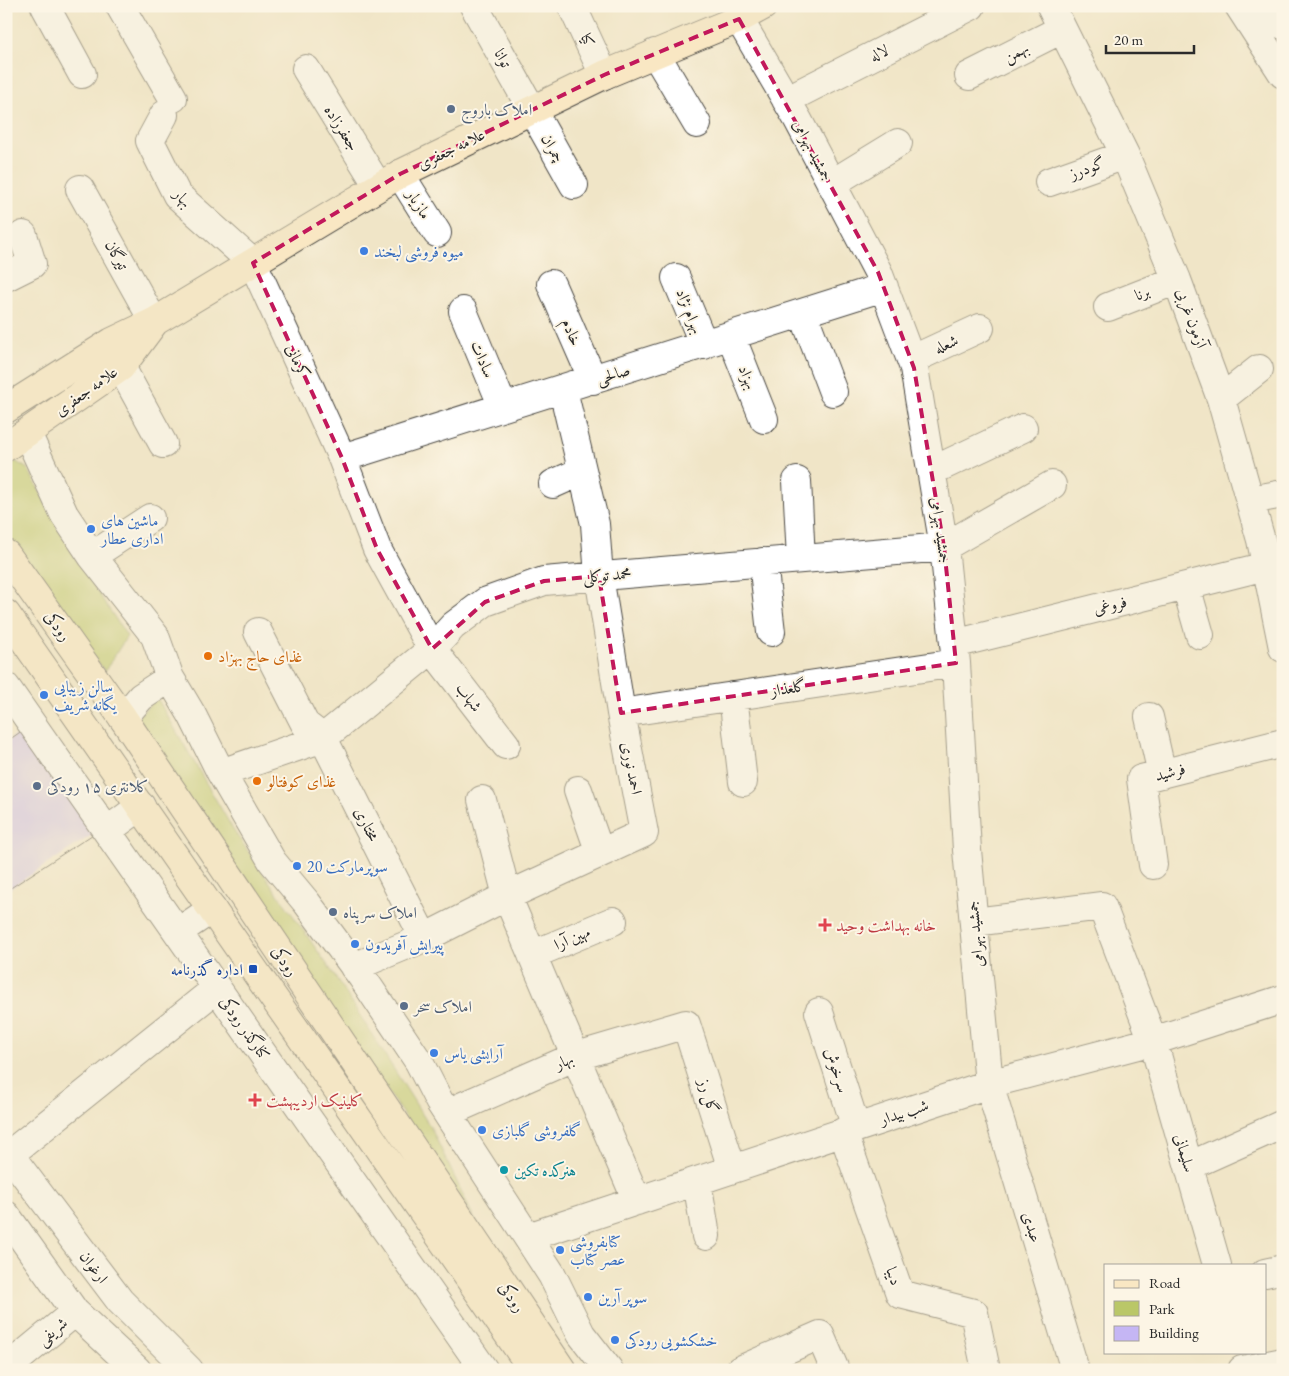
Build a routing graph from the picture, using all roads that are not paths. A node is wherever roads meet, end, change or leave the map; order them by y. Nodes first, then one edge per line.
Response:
1 (45, 6) edge
2 (120, 6) edge
3 (474, 6) edge
4 (572, 6) edge
5 (763, 6) edge
6 (971, 6) edge
7 (1239, 6) edge
8 (1271, 6) edge
9 (1057, 17) edge
10 (739, 18) junction
11 (1283, 25) edge
12 (655, 53) junction
13 (306, 69) dead end
14 (82, 74) dead end
15 (1283, 74) edge
16 (604, 75) junction
17 (969, 76) dead end
18 (786, 100) junction
19 (531, 110) junction
20 (698, 124) dead end
21 (898, 143) dead end
22 (1125, 155) junction
23 (389, 180) junction
24 (1049, 182) dead end
25 (832, 184) junction
26 (574, 185) dead end
27 (80, 188) dead end
28 (437, 233) dead end
29 (24, 235) dead end
30 (253, 263) junction
31 (6, 277) edge
32 (676, 278) dead end
33 (1177, 280) junction
34 (551, 284) dead end
35 (884, 288) junction
36 (1108, 307) dead end
37 (463, 311) dead end
38 (803, 314) junction
39 (154, 322) junction
40 (980, 328) dead end
41 (731, 336) junction
42 (704, 345) junction
43 (911, 360) junction
44 (121, 367) junction
45 (1259, 369) dead end
46 (593, 380) junction
47 (563, 390) junction
48 (833, 392) dead end
49 (1222, 399) junction
50 (10, 402) edge
51 (502, 407) junction
52 (764, 419) dead end
53 (1023, 428) dead end
54 (17, 440) edge
55 (163, 444) dead end
56 (342, 458) junction
57 (582, 471) junction
58 (932, 471) junction
59 (797, 481) dead end
60 (553, 484) dead end
61 (1052, 485) dead end
62 (1283, 494) edge
63 (1250, 500) junction
64 (150, 518) dead end
65 (944, 547) junction
66 (6, 554) edge
67 (92, 556) junction
68 (801, 559) junction
69 (763, 562) junction
70 (1266, 566) junction
71 (599, 576) junction
72 (1186, 586) junction
73 (6, 614) edge
74 (258, 632) dead end
75 (771, 632) dead end
76 (1200, 634) dead end
77 (1283, 648) edge
78 (432, 649) junction
79 (955, 654) junction
80 (170, 678) junction
81 (6, 687) edge
82 (733, 696) junction
83 (621, 713) junction
84 (1149, 717) dead end
85 (123, 718) junction
86 (323, 738) junction
87 (1283, 743) edge
88 (506, 745) dead end
89 (221, 773) junction
90 (1162, 774) junction
91 (743, 782) dead end
92 (578, 790) dead end
93 (482, 800) dead end
94 (141, 806) junction
95 (107, 831) junction
96 (600, 853) junction
97 (1153, 865) dead end
98 (507, 896) junction
99 (212, 909) junction
100 (613, 921) dead end
101 (974, 922) junction
102 (178, 932) junction
103 (424, 938) junction
104 (532, 955) junction
105 (354, 967) junction
106 (216, 988) junction
107 (1283, 999) edge
108 (818, 1012) dead end
109 (686, 1024) joint
110 (1153, 1040) junction
111 (574, 1057) junction
112 (989, 1084) junction
113 (447, 1113) junction
114 (1283, 1124) edge
115 (849, 1130) junction
116 (8, 1152) edge
117 (1189, 1166) junction
118 (732, 1169) junction
119 (697, 1181) junction
120 (637, 1201) junction
121 (6, 1215) edge
122 (706, 1236) dead end
123 (528, 1237) junction
124 (1217, 1264) edge
125 (1283, 1269) edge
126 (1266, 1273) edge
127 (75, 1312) junction
128 (1230, 1354) edge
129 (1283, 1362) edge
130 (6, 1370) edge
131 (136, 1370) edge
132 (189, 1370) edge
133 (484, 1370) edge
134 (533, 1370) edge
135 (562, 1370) edge
136 (609, 1370) edge
137 (740, 1370) edge
138 (835, 1370) edge
139 (986, 1370) edge
140 (1075, 1370) edge
141 (1232, 1370) edge
142 (1242, 1370) edge

1 - 14 street
2 - 30 street, بهار
3 - 19 street, توانا
4 - 16 street, کیا
5 - 10 main road, علامه جعفری
6 - 18 street, لاله
7 - 15 street
8 - 11 street
9 - 17 street, بهمن
9 - 22 street, آزمون غربی
10 - 12 main road, علامه جعفری
10 - 18 street, جمشید بهرامی
12 - 16 main road, علامه جعفری
12 - 20 street
13 - 23 street, جعفرزاده
16 - 19 main road, علامه جعفری
18 - 25 street, جمشید بهرامی
19 - 23 main road, علامه جعفری
19 - 26 street, چمران
21 - 25 street
22 - 24 street, گودرز
22 - 33 street, آزمون غربی
23 - 28 street, مازیار
23 - 30 main road, علامه جعفری
25 - 35 street, جمشید بهرامی
27 - 39 street, تیرگان
29 - 31 street
30 - 39 main road, علامه جعفری
30 - 56 street, کرمانی
32 - 42 street, بهرام نژاد
33 - 36 street, برنا
33 - 49 street, آزمون غربی
34 - 46 street, خادم
35 - 38 street, صالحی
35 - 43 street, جمشید بهرامی
37 - 51 street, سادات
38 - 41 street, صالحی
38 - 48 street
39 - 44 main road, علامه جعفری
39 - 50 main road, علامه جعفری
40 - 43 street, شعله
41 - 42 street, صالحی
41 - 52 street, بهزاد
42 - 46 street, صالحی
43 - 58 street, جمشید بهرامی
44 - 54 main road, علامه جعفری
44 - 55 street
45 - 49 street
46 - 47 street, صالحی
47 - 51 street, صالحی
47 - 57 street, احمد نوری
49 - 63 street, آزمون غربی
51 - 56 street, صالحی
53 - 58 street
54 - 67 street
56 - 78 street, کرمانی
57 - 60 street
57 - 71 street, احمد نوری
58 - 65 street, جمشید بهرامی
59 - 68 street
61 - 65 street
62 - 63 street
63 - 70 street, آزمون غربی
64 - 67 street
65 - 68 street, محمد توکلی
65 - 79 street, جمشید بهرامی
66 - 85 main road, رودکی
67 - 80 street
68 - 69 street, محمد توکلی
69 - 71 street, محمد توکلی
69 - 75 street
70 - 72 street, فروغی
70 - 77 street, آزمون غربی
71 - 78 street, محمد توکلی
71 - 83 street, احمد نوری
72 - 76 street
72 - 79 street, فروغی
73 - 94 main road, رودکی
74 - 86 street
78 - 86 street, محمد توکلی
78 - 88 street, شهاب
79 - 82 street, گلعذار
79 - 101 street, جمشید بهرامی
80 - 85 street
80 - 89 street
81 - 95 street, کنارگذر رودکی
82 - 83 street, گلعذار
82 - 91 street
83 - 96 street, احمد نوری
84 - 90 street
85 - 135 main road, رودکی
86 - 89 street
86 - 103 street, مختاری
87 - 90 street, فرشید
89 - 105 street
90 - 97 street, فرشید
92 - 96 street
93 - 98 street
94 - 95 street
94 - 99 main road, رودکی
95 - 102 street, کنارگذر رودکی
96 - 98 street, احمد نوری
98 - 103 street, احمد نوری
98 - 104 street
99 - 102 street
99 - 134 main road, رودکی
100 - 104 street, مهین آرا
101 - 110 street, سلیمانی
101 - 112 street, جمشید بهرامی
102 - 106 street, کنارگذر رودکی
103 - 105 street, احمد نوری
104 - 111 street
105 - 113 street
106 - 116 street, ارغوان
106 - 133 street, کنارگذر رودکی
107 - 110 street, شب بیدار
108 - 115 street, سرخوش
109 - 111 street, بهار
109 - 118 street, گل رز
110 - 112 street, شب بیدار
110 - 117 street, سلیمانی
111 - 113 street, بهار
111 - 120 street
112 - 115 street, شب بیدار
112 - 140 street, عبدی
113 - 123 street
114 - 117 street
115 - 118 street, شب بیدار
115 - 139 street, دیبا
116 - 132 street, ارغوان
117 - 124 street, سلیمانی
118 - 119 street, شب بیدار
119 - 120 street, شب بیدار
119 - 122 street
120 - 123 street, شب بیدار
121 - 127 street
123 - 136 street
125 - 126 street
127 - 130 street, شریفی
127 - 131 street
128 - 141 street
129 - 142 street
137 - 138 street

